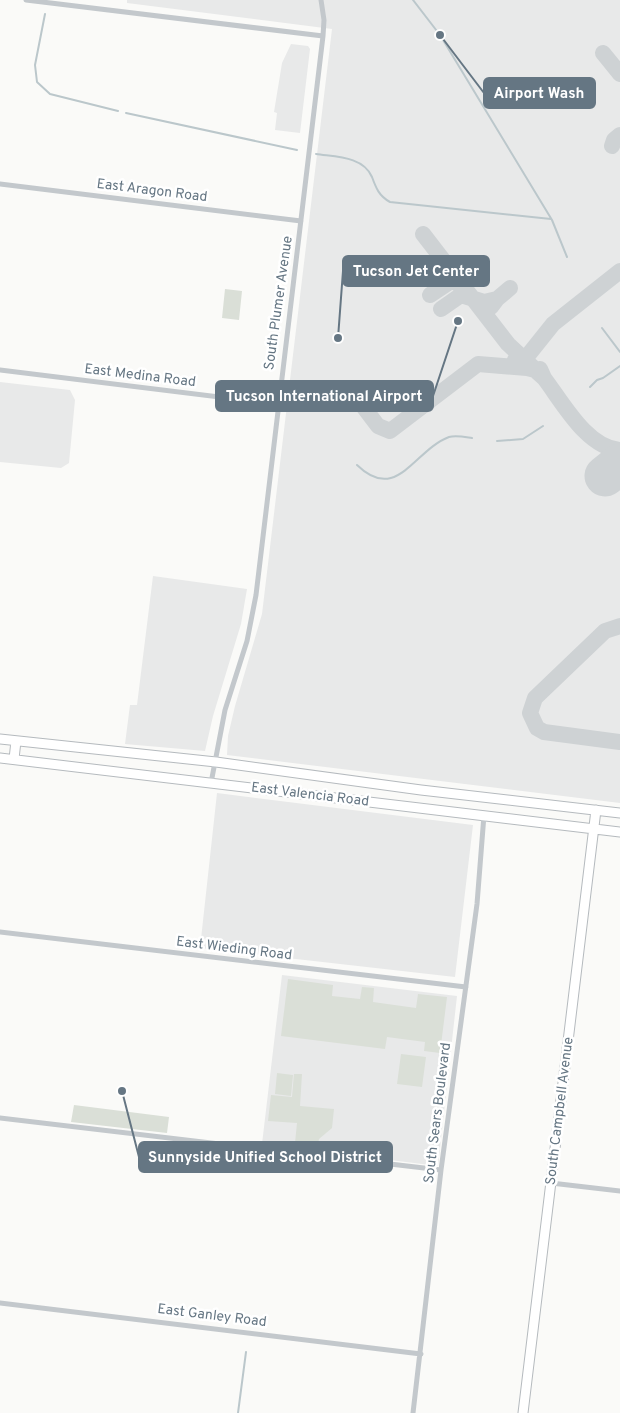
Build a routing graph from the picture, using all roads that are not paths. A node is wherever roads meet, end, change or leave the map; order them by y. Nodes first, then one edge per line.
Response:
1 (26, 0) edge
2 (320, 0) edge
3 (323, 36) junction
4 (0, 184) edge
5 (301, 221) junction
6 (0, 370) edge
7 (277, 404) junction
8 (0, 738) edge
9 (16, 740) junction
10 (0, 758) edge
11 (14, 759) junction
12 (216, 762) junction
13 (211, 783) junction
14 (596, 810) junction
15 (620, 813) edge
16 (484, 815) junction
17 (594, 829) junction
18 (620, 832) edge
19 (0, 932) edge
20 (466, 987) junction
21 (0, 1118) edge
22 (442, 1170) junction
23 (551, 1183) junction
24 (620, 1191) edge
25 (0, 1302) edge
26 (421, 1354) junction
27 (413, 1413) edge
28 (523, 1413) edge

1 - 3 street
2 - 3 street, South Plumer Avenue
3 - 5 street, South Plumer Avenue
4 - 5 street, East Aragon Road
5 - 7 street, South Plumer Avenue
6 - 7 street, East Medina Road
7 - 12 street, South Plumer Avenue
8 - 9 main road, East Valencia Road
9 - 11 main road
9 - 12 main road, East Valencia Road
10 - 11 main road, East Valencia Road
11 - 13 main road, East Valencia Road
12 - 13 street, South Plumer Avenue
12 - 14 main road, East Valencia Road
13 - 16 main road, East Valencia Road
14 - 15 main road, East Valencia Road
14 - 17 main road, South Campbell Avenue
16 - 17 main road, East Valencia Road
16 - 20 street, South Sears Boulevard
17 - 18 main road, East Valencia Road
17 - 23 main road, South Campbell Avenue
19 - 20 street, East Wieding Road
20 - 22 street, South Sears Boulevard
21 - 22 street
22 - 26 street, South Sears Boulevard
23 - 24 street
23 - 28 main road, South Campbell Avenue
25 - 26 street, East Ganley Road
26 - 27 street, South Sears Boulevard

